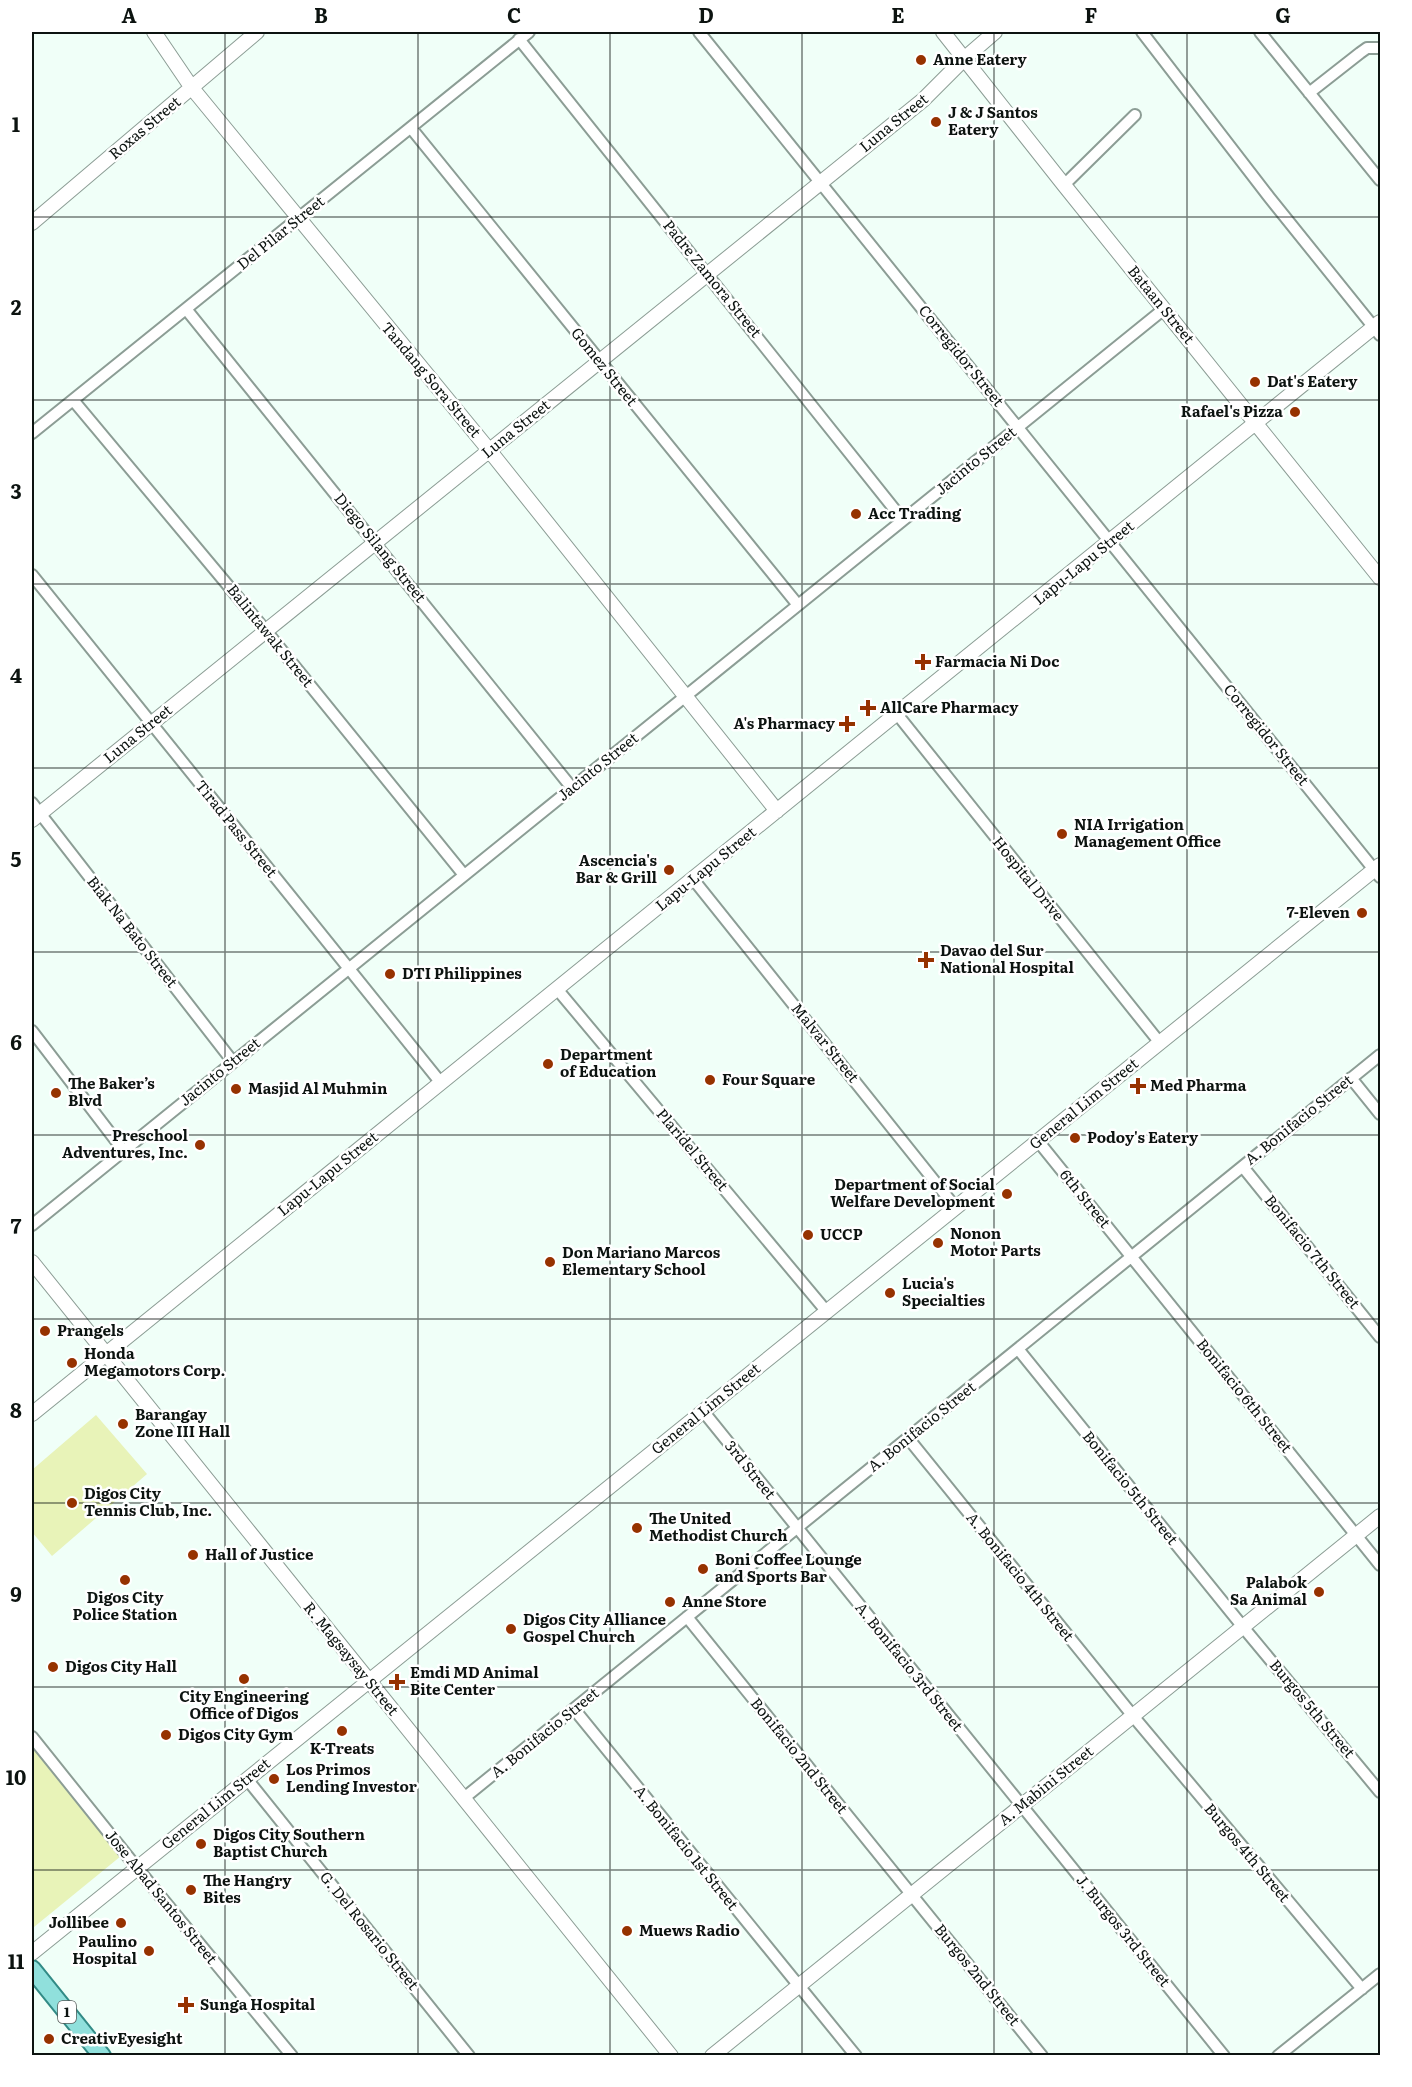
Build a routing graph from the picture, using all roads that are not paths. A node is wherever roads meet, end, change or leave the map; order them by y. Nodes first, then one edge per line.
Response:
1 (154, 32) edge
2 (257, 32) edge
3 (529, 32) edge
4 (699, 32) edge
5 (943, 32) edge
6 (995, 32) edge
7 (1142, 32) edge
8 (1260, 32) edge
9 (519, 39) junction
10 (1380, 48) edge
11 (965, 58) junction
12 (192, 88) junction
13 (1309, 93) junction
14 (1135, 115) dead end
15 (411, 128) junction
16 (1380, 180) edge
17 (821, 182) junction
18 (1064, 185) junction
19 (298, 219) junction
20 (32, 223) edge
21 (708, 274) junction
22 (186, 309) junction
23 (1164, 309) junction
24 (1378, 329) edge
25 (599, 362) junction
26 (73, 400) junction
27 (1256, 424) junction
28 (1018, 427) junction
29 (32, 433) edge
30 (489, 450) junction
31 (903, 520) junction
32 (376, 542) junction
33 (1110, 542) junction
34 (32, 575) edge
35 (1380, 578) edge
36 (798, 605) junction
37 (266, 631) junction
38 (685, 696) junction
39 (897, 714) junction
40 (151, 723) junction
41 (572, 788) junction
42 (777, 811) junction
43 (34, 812) edge
44 (1378, 871) edge
45 (464, 875) junction
46 (693, 879) junction
47 (349, 968) junction
48 (557, 989) junction
49 (32, 1031) edge
50 (1160, 1043) junction
51 (1380, 1055) edge
52 (233, 1062) junction
53 (1352, 1078) junction
54 (441, 1083) junction
55 (1380, 1114) edge
56 (1038, 1141) junction
57 (123, 1150) junction
58 (1243, 1167) junction
59 (956, 1208) junction
60 (32, 1225) edge
61 (1131, 1257) junction
62 (32, 1262) edge
63 (826, 1312) junction
64 (1380, 1337) edge
65 (1018, 1349) junction
66 (106, 1354) junction
67 (703, 1411) junction
68 (32, 1414) edge
69 (908, 1438) junction
70 (1380, 1516) edge
71 (797, 1528) junction
72 (1356, 1536) junction
73 (1380, 1565) edge
74 (687, 1617) junction
75 (1243, 1627) junction
76 (369, 1681) junction
77 (574, 1709) junction
78 (1133, 1716) junction
79 (32, 1737) edge
80 (247, 1779) junction
81 (1380, 1792) edge
82 (464, 1798) junction
83 (1021, 1806) junction
84 (137, 1868) junction
85 (912, 1894) junction
86 (32, 1953) edge
87 (32, 1968) edge
88 (1380, 1974) edge
89 (798, 1986) junction
90 (1362, 1989) junction
91 (102, 2055) edge
92 (292, 2055) edge
93 (469, 2055) edge
94 (671, 2055) edge
95 (712, 2055) edge
96 (856, 2055) edge
97 (1042, 2055) edge
98 (1224, 2055) edge
99 (1278, 2055) edge

1 - 12 street, Tandang Sora Street
2 - 12 street, Roxas Street
3 - 9 street, Del Pilar Street
4 - 17 street, Corregidor Street
5 - 11 street, Bataan Street
6 - 11 street, Luna Street
7 - 24 street
8 - 13 street
9 - 15 street, Del Pilar Street
9 - 21 street, Padre Zamora Street
10 - 13 street
11 - 17 street, Luna Street
11 - 18 street, Bataan Street
12 - 19 street, Tandang Sora Street
12 - 20 street, Roxas Street
13 - 16 street
14 - 18 street
15 - 19 street, Del Pilar Street
15 - 25 street, Gomez Street
17 - 21 street, Luna Street
17 - 28 street, Corregidor Street
18 - 23 street, Bataan Street
19 - 22 street, Del Pilar Street
19 - 30 street, Tandang Sora Street
21 - 25 street, Luna Street
21 - 31 street, Padre Zamora Street
22 - 26 street, Del Pilar Street
22 - 32 street, Diego Silang Street
23 - 27 street, Bataan Street
23 - 28 street, Jacinto Street
24 - 27 street, Lapu-Lapu Street
25 - 30 street, Luna Street
25 - 36 street, Gomez Street
26 - 29 street, Del Pilar Street
26 - 37 street, Balintawak Street
27 - 33 street, Lapu-Lapu Street
27 - 35 street, Bataan Street
28 - 31 street, Jacinto Street
28 - 33 street, Corregidor Street
30 - 32 street, Luna Street
30 - 38 street, Tandang Sora Street
31 - 36 street, Jacinto Street
32 - 37 street, Luna Street
32 - 41 street, Diego Silang Street
33 - 39 street, Lapu-Lapu Street
33 - 44 street, Corregidor Street
34 - 40 street, Tirad Pass Street
36 - 38 street, Jacinto Street
37 - 40 street, Luna Street
37 - 45 street, Balintawak Street
38 - 41 street, Jacinto Street
38 - 42 street, Tandang Sora Street
39 - 42 street, Lapu-Lapu Street
39 - 50 street, Hospital Drive
40 - 43 street, Luna Street
40 - 47 street, Tirad Pass Street
41 - 45 street, Jacinto Street
42 - 46 street, Lapu-Lapu Street
43 - 52 street, Biak Na Bato Street
44 - 50 street, General Lim Street
45 - 47 street, Jacinto Street
46 - 48 street, Lapu-Lapu Street
46 - 59 street, Malvar Street
47 - 52 street, Jacinto Street
47 - 54 street, Tirad Pass Street
48 - 54 street, Lapu-Lapu Street
48 - 63 street, Plaridel Street
49 - 57 street
50 - 56 street, General Lim Street
51 - 53 street, A. Bonifacio Street
52 - 57 street, Jacinto Street
53 - 55 street
53 - 58 street, A. Bonifacio Street
54 - 66 street, Lapu-Lapu Street
56 - 59 street, General Lim Street
56 - 61 street, 6th Street
57 - 60 street, Jacinto Street
58 - 61 street, A. Bonifacio Street
58 - 64 street, Bonifacio 7th Street
59 - 63 street, General Lim Street
61 - 65 street, A. Bonifacio Street
61 - 72 street, Bonifacio 6th Street
62 - 66 street, R. Magsaysay Street
63 - 67 street, General Lim Street
65 - 69 street, A. Bonifacio Street
65 - 75 street, Bonifacio 5th Street
66 - 68 street, Lapu-Lapu Street
66 - 76 street, R. Magsaysay Street
67 - 71 street, 3rd Street
67 - 76 street, General Lim Street
69 - 71 street, A. Bonifacio Street
69 - 78 street, A. Bonifacio 4th Street
70 - 72 street, A. Mabini Street
71 - 74 street, A. Bonifacio Street
71 - 83 street, A. Bonifacio 3rd Street
72 - 73 street, Bonifacio 6th Street
72 - 75 street, A. Mabini Street
74 - 77 street, A. Bonifacio Street
74 - 85 street, Bonifacio 2nd Street
75 - 78 street, A. Mabini Street
75 - 81 street, Burgos 5th Street
76 - 80 street, General Lim Street
76 - 82 street, R. Magsaysay Street
77 - 82 street, A. Bonifacio Street
77 - 89 street, A. Bonifacio 1st Street
78 - 83 street, A. Mabini Street
78 - 90 street, Burgos 4th Street
79 - 84 street, Jose Abad Santos Street
80 - 84 street, General Lim Street
80 - 93 street, G. Del Rosario Street
82 - 94 street, R. Magsaysay Street
83 - 85 street, A. Mabini Street
83 - 98 street, J. Burgos 3rd Street
84 - 86 street, General Lim Street
84 - 92 street, Jose Abad Santos Street
85 - 89 street, A. Mabini Street
85 - 97 street, Burgos 2nd Street
87 - 91 main road, 1
88 - 90 street
89 - 95 street, A. Mabini Street
89 - 96 street, A. Bonifacio 1st Street
90 - 99 street

